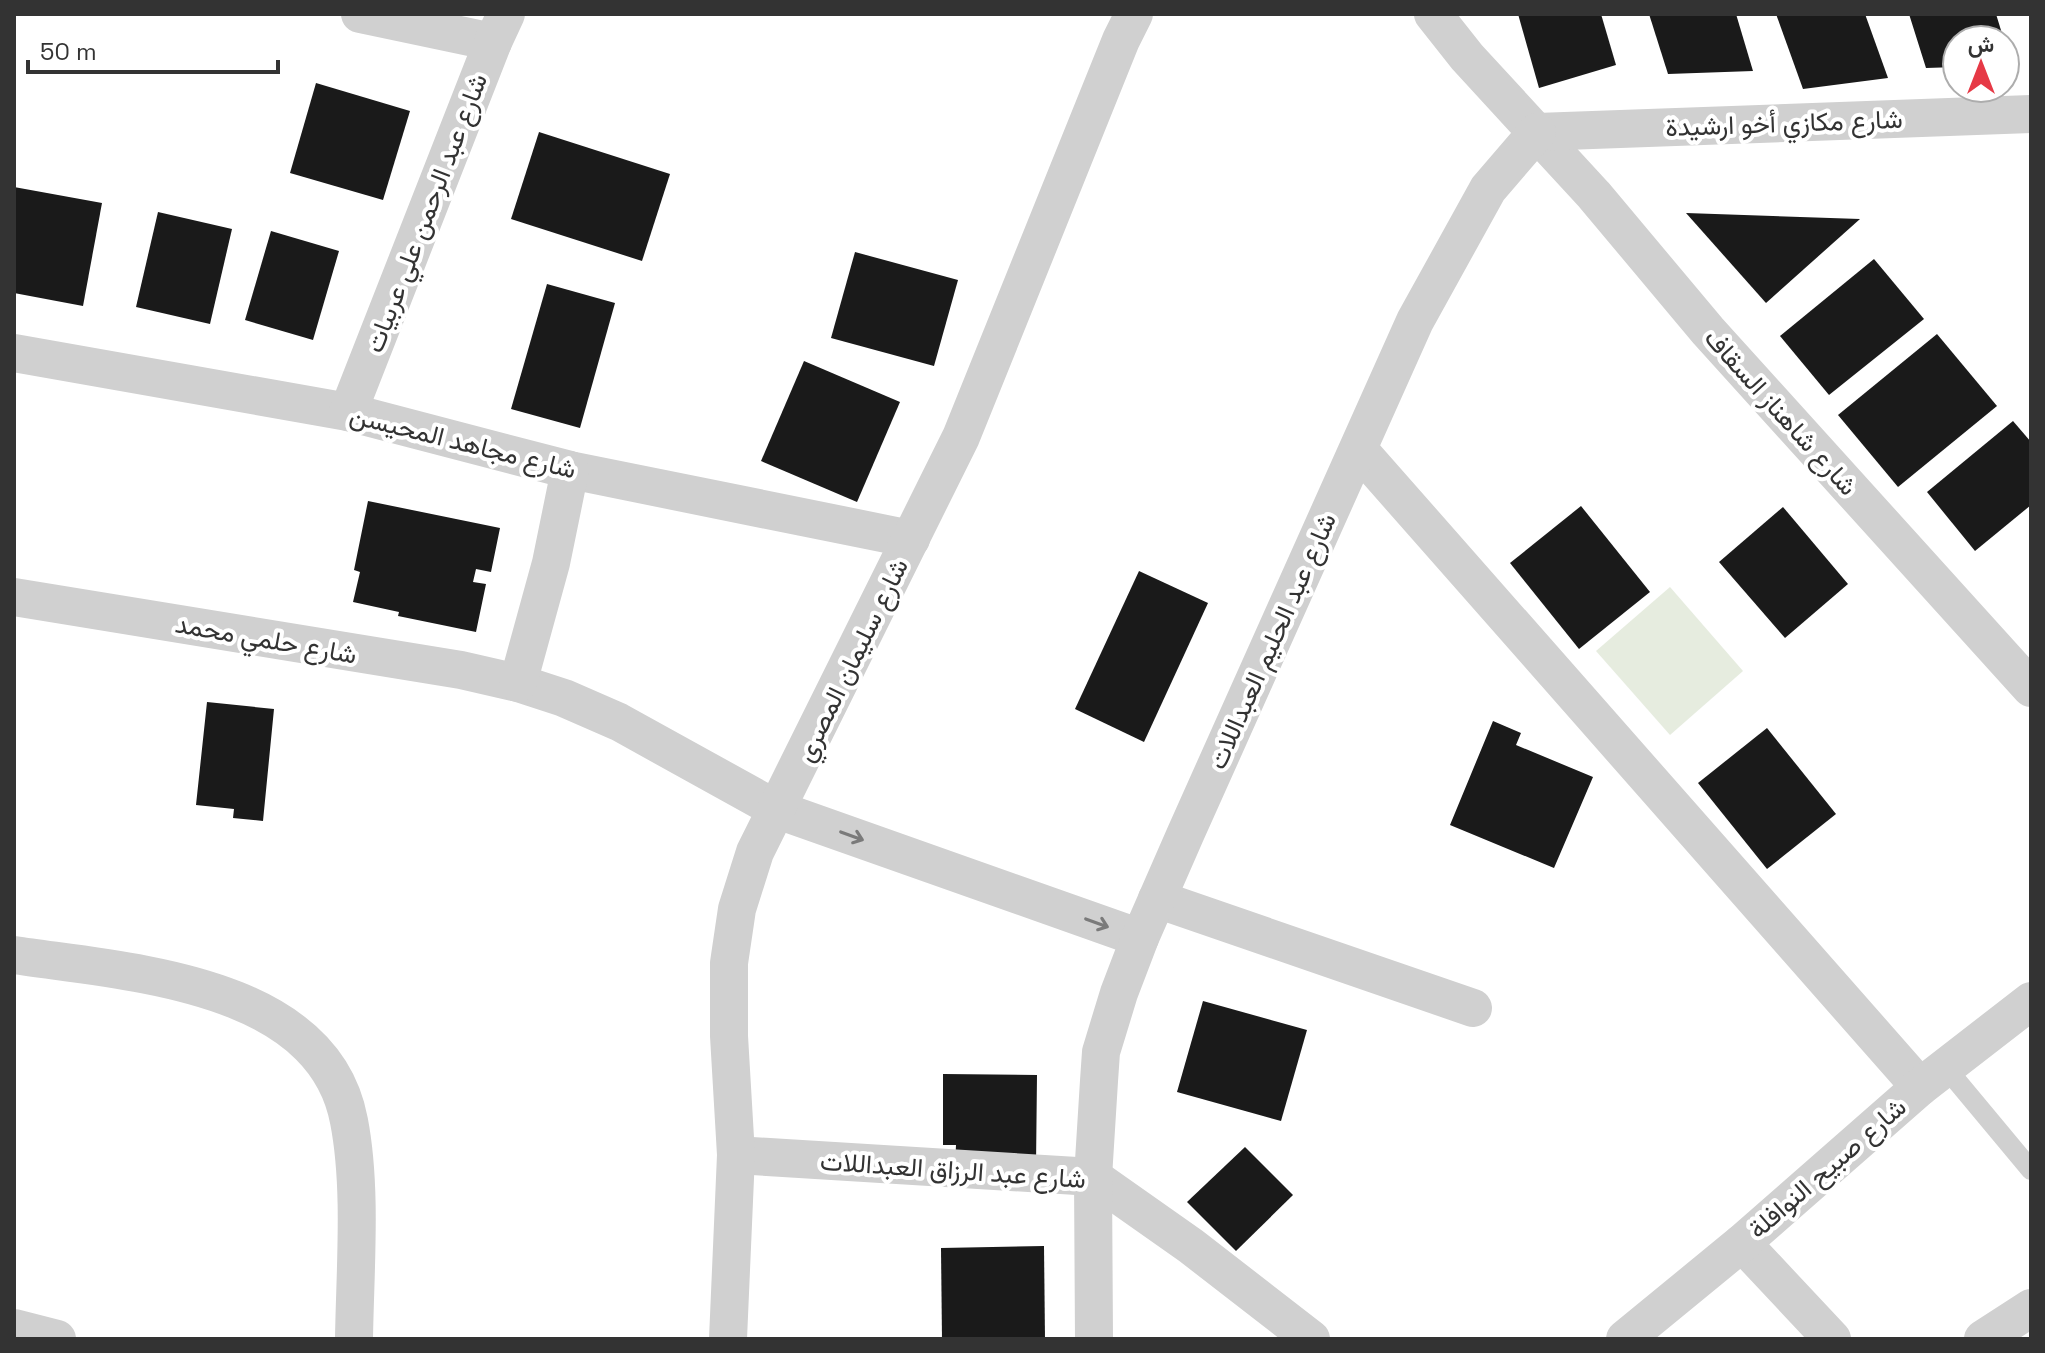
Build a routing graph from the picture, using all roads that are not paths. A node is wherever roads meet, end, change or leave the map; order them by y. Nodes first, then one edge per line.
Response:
1 (360, 14) edge
2 (1163, 14) edge
3 (1433, 14) edge
4 (1127, 27) edge
5 (499, 28) edge
6 (2031, 114) edge
7 (1537, 132) junction
8 (14, 353) edge
9 (348, 412) junction
10 (1359, 450) junction
11 (570, 470) junction
12 (911, 539) junction
13 (14, 597) edge
14 (518, 683) junction
15 (2031, 688) edge
16 (778, 810) junction
17 (1157, 899) junction
18 (1140, 938) junction
19 (14, 955) edge
20 (2031, 1001) edge
21 (1473, 1008) dead end
22 (1933, 1078) junction
23 (736, 1155) junction
24 (2031, 1170) edge
25 (1093, 1177) junction
26 (1742, 1243) junction
27 (2031, 1308) edge
28 (14, 1328) edge
29 (57, 1339) edge
30 (354, 1339) edge
31 (728, 1339) edge
32 (1094, 1339) edge
33 (1311, 1339) edge
34 (1625, 1339) edge
35 (1832, 1339) edge
36 (1983, 1339) edge

1 - 5 street
2 - 4 street
3 - 7 street
4 - 12 street, شارع سليمان المصري
5 - 9 street, شارع عبد الرحمن علي عربيات
6 - 7 street, شارع مكازي أخو ارشيدة
7 - 10 street, شارع عبد الحليم العبداللات
7 - 15 street, شارع شاهناز السقاف
8 - 9 street, شارع مجاهد المحيسن
9 - 11 street, شارع مجاهد المحيسن
10 - 17 street, شارع عبد الحليم العبداللات
10 - 22 street
11 - 12 street, شارع مجاهد المحيسن
11 - 14 street
12 - 16 street, شارع سليمان المصري
13 - 14 street, شارع حلمي محمد
14 - 16 street, شارع حلمي محمد
16 -> 18 street, شارع حلمي محمد
16 - 23 street, شارع سليمان المصري
17 - 18 street, شارع عبد الحليم العبداللات
17 - 21 street
18 - 25 street, شارع عبد الحليم العبداللات
19 - 30 street
20 - 22 street, شارع صبيح النوافلة
22 - 24 lane
22 - 26 street, شارع صبيح النوافلة
23 - 25 street, شارع عبد الرزاق العبداللات
23 - 31 street, شارع سليمان المصري
25 - 32 street, شارع عبد الحليم العبداللات
25 - 33 street, شارع عبد الرزاق العبداللات
26 - 34 street, شارع صبيح النوافلة
26 - 35 street
27 - 36 street
28 - 29 street

